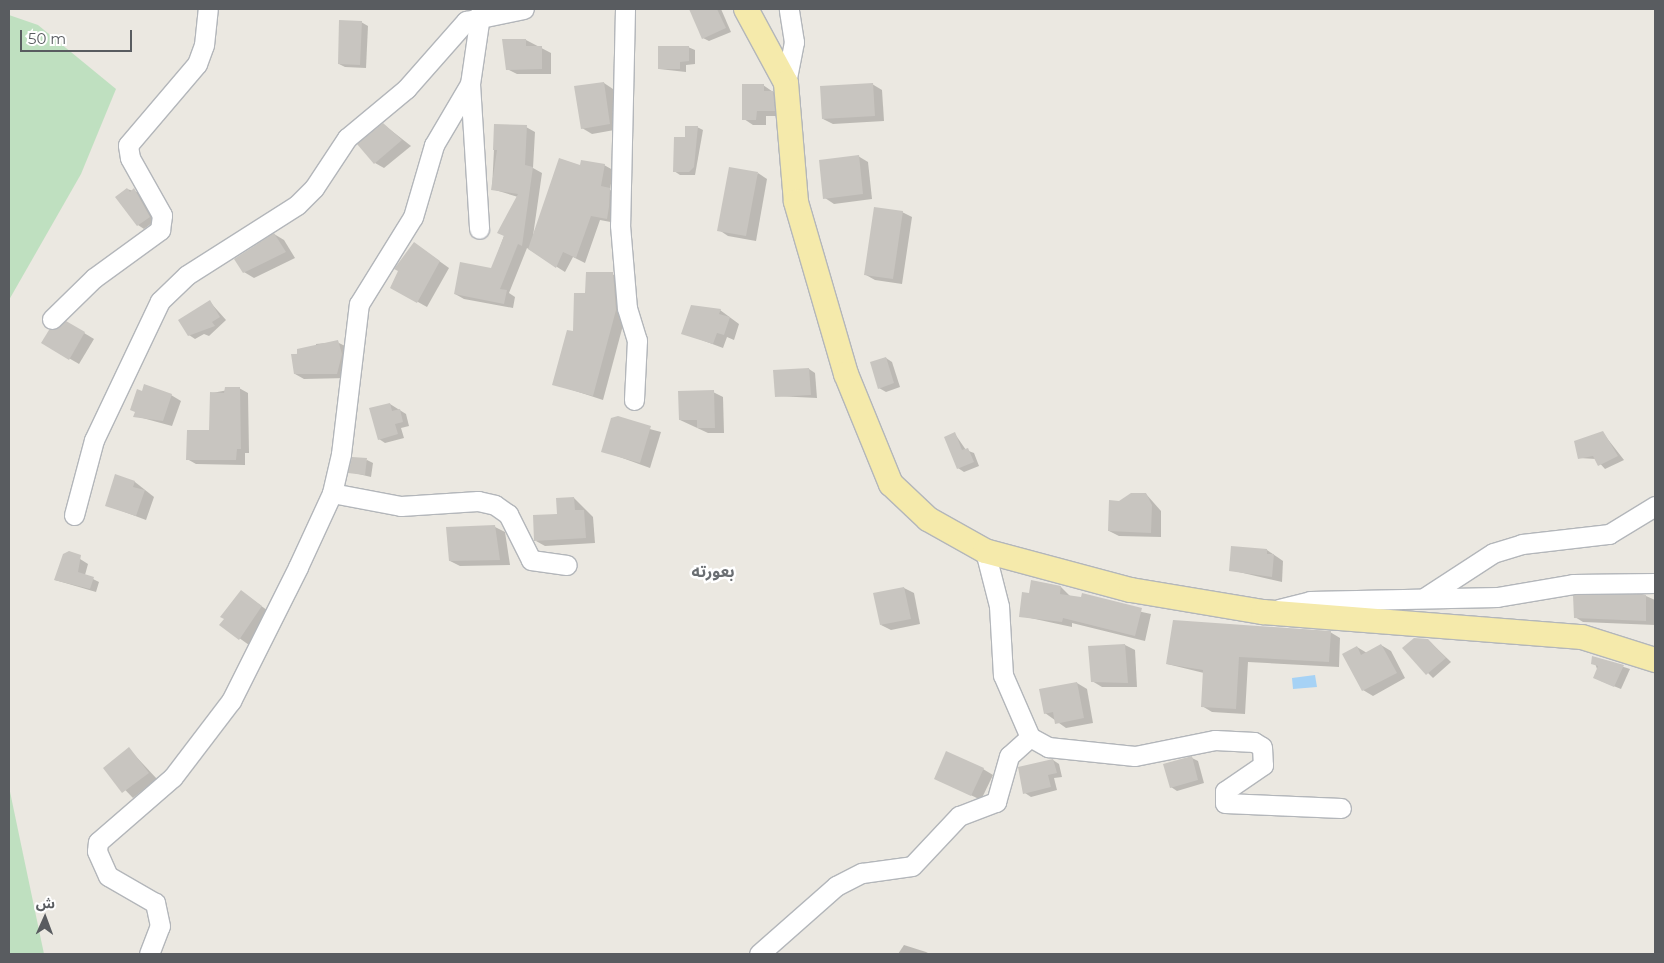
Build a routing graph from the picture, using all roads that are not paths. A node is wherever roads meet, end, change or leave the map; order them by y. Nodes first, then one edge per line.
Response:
1 (208, 9) edge
2 (524, 9) edge
3 (625, 9) edge
4 (746, 9) edge
5 (789, 9) edge
6 (480, 12) edge
7 (786, 82) junction
8 (470, 84) junction
9 (479, 229) dead end
10 (52, 319) dead end
11 (634, 400) dead end
12 (332, 493) junction
13 (1655, 506) edge
14 (74, 515) dead end
15 (985, 551) junction
16 (567, 565) dead end
17 (1655, 584) edge
18 (1424, 598) junction
19 (1263, 612) junction
20 (1655, 660) edge
21 (1030, 737) junction
22 (1341, 808) dead end
23 (149, 954) edge
24 (759, 954) edge

1 - 10 street
2 - 6 street
3 - 11 street
4 - 7 main road
5 - 7 street
6 - 8 street
6 - 14 street
7 - 15 main road
8 - 9 street
8 - 12 street
12 - 16 street
12 - 23 street
13 - 18 street
15 - 19 main road
15 - 21 street
17 - 18 street
18 - 19 street
19 - 20 main road
21 - 22 street
21 - 24 street

